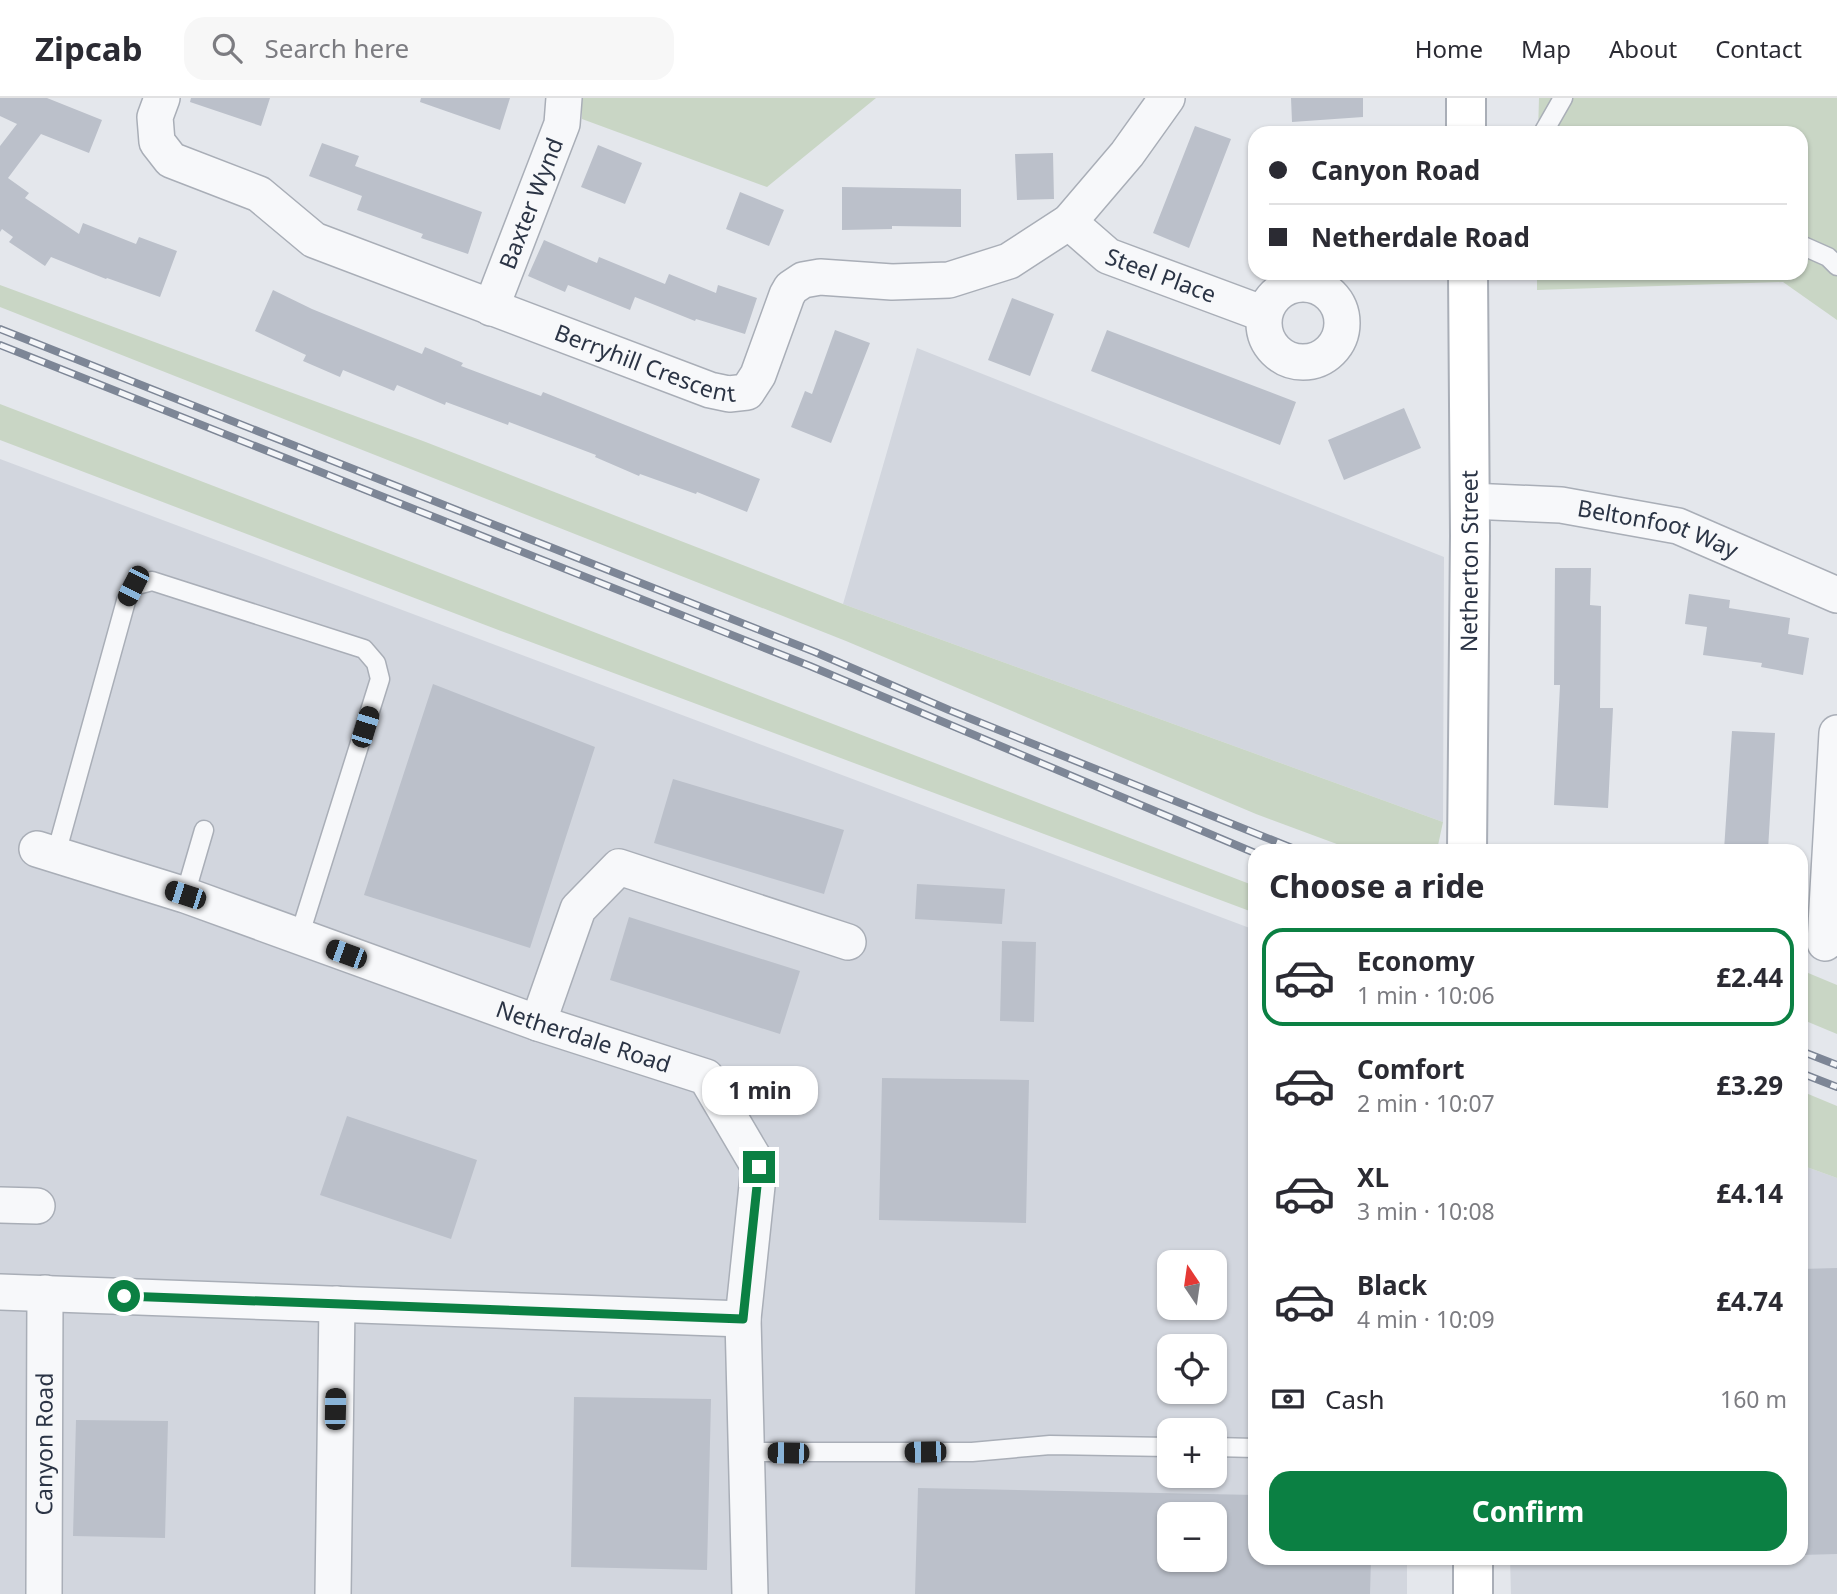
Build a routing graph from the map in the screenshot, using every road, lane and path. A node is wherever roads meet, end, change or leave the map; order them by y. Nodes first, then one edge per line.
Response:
1 (162, 98) edge
2 (564, 98) edge
3 (1167, 98) edge
4 (1466, 98) edge
5 (1563, 98) edge
6 (1466, 126) edge
7 (1547, 126) edge
8 (1069, 222) junction
9 (1808, 248) edge
10 (1837, 266) edge
11 (1468, 280) edge
12 (491, 308) junction
13 (1264, 314) dead end
14 (1470, 501) junction
15 (1837, 595) edge
16 (1837, 733) edge
17 (204, 830) dead end
18 (1467, 844) edge
19 (47, 852) joint
20 (1815, 879) edge
21 (185, 895) junction
22 (299, 937) junction
23 (848, 942) dead end
24 (1825, 943) dead end
25 (538, 1023) junction
26 (0, 1205) edge
27 (37, 1206) dead end
28 (0, 1292) edge
29 (44, 1293) junction
30 (337, 1304) junction
31 (743, 1319) junction
32 (1157, 1447) edge
33 (1227, 1447) edge
34 (1248, 1448) edge
35 (746, 1452) junction
36 (1472, 1565) edge
37 (44, 1594) edge
38 (333, 1594) edge
39 (750, 1594) edge
40 (1473, 1594) edge

1 - 12 street, Berryhill Crescent
2 - 12 street, Baxter Wynd
3 - 8 street, Berryhill Crescent
4 - 6 street
5 - 7 lane
8 - 12 street, Berryhill Crescent
8 - 13 street, Steel Place
9 - 10 lane
11 - 14 street, Netherton Street
14 - 15 street, Beltonfoot Way
14 - 18 street, Netherton Street
16 - 20 street
17 - 21 lane
19 - 21 street, Netherdale Road
19 - 22 lane
20 - 24 street
21 - 22 street, Netherdale Road
22 - 25 street, Netherdale Road
23 - 25 street
25 - 31 street, Netherdale Road
26 - 27 street
28 - 29 street
29 - 30 street
29 - 37 street, Canyon Road
30 - 31 street
30 - 38 street
31 - 35 street, Netherdale Road
32 - 35 lane
33 - 34 lane
35 - 39 street, Netherdale Road
36 - 40 street

